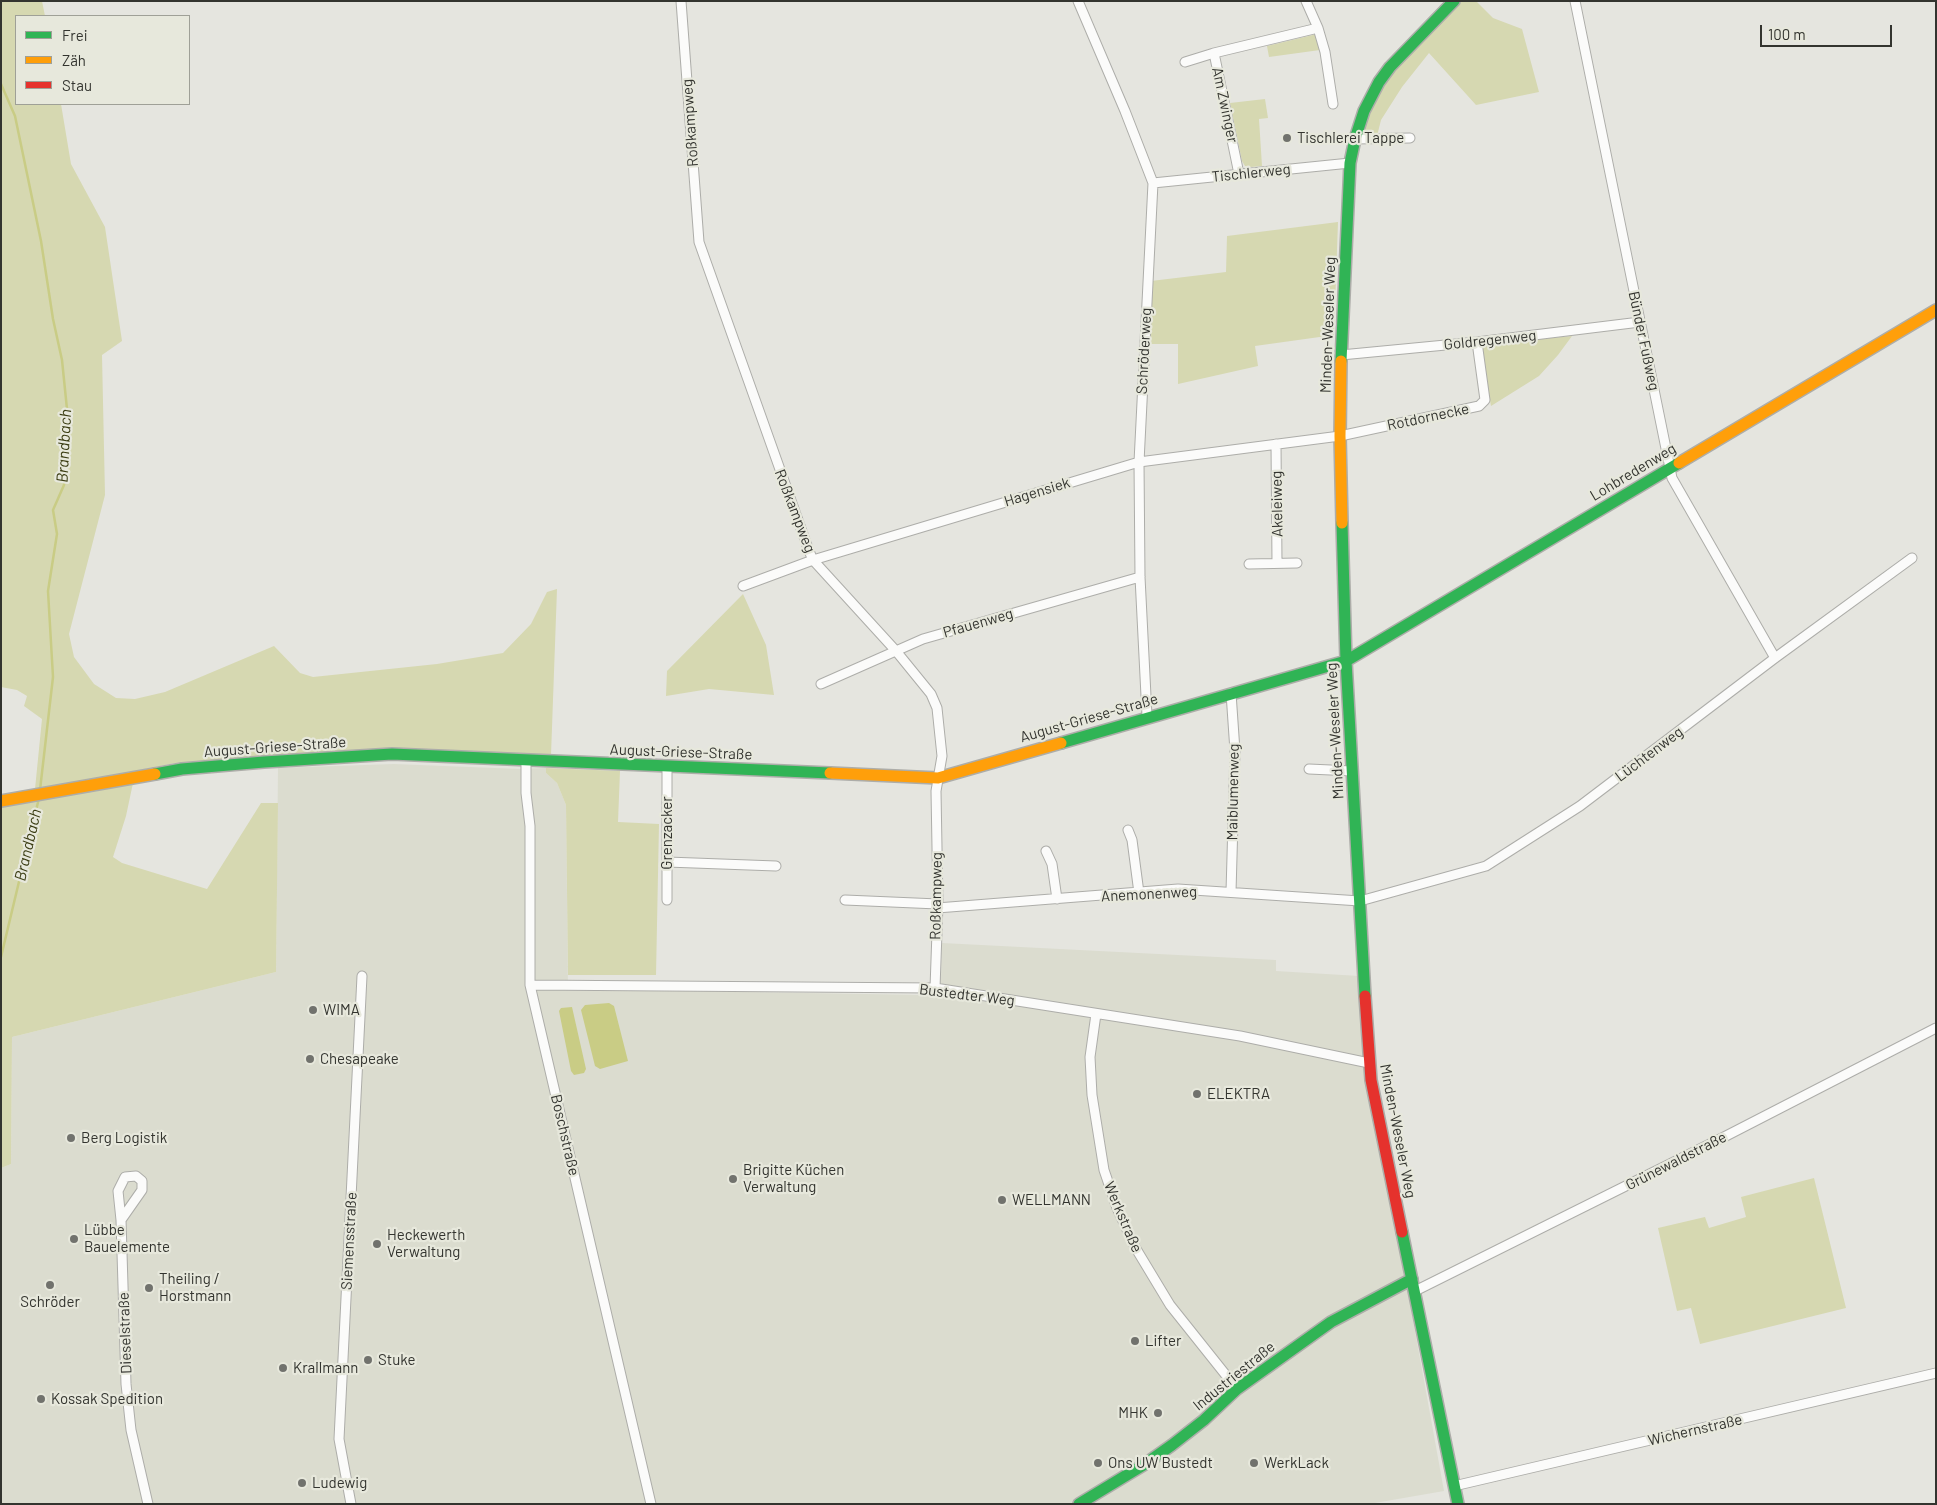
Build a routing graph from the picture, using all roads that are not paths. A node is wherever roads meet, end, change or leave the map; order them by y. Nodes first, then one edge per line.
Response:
1 (681, 1) edge
2 (1078, 1) edge
3 (1306, 1) edge
4 (1454, 1) edge
5 (1575, 1) edge
6 (1318, 28) junction
7 (1214, 53) junction
8 (1185, 62) dead end
9 (1333, 104) dead end
10 (1410, 138) dead end
11 (1355, 139) junction
12 (1350, 163) junction
13 (1239, 174) junction
14 (1153, 183) junction
15 (1936, 310) edge
16 (1640, 322) junction
17 (1476, 342) junction
18 (1341, 355) junction
19 (1340, 436) junction
20 (1276, 444) junction
21 (1139, 462) junction
22 (1671, 467) junction
23 (1912, 558) dead end
24 (813, 560) junction
25 (1277, 563) junction
26 (1249, 564) dead end
27 (1297, 564) dead end
28 (1140, 577) junction
29 (743, 586) dead end
30 (896, 651) junction
31 (1775, 658) junction
32 (1346, 661) junction
33 (821, 684) dead end
34 (1231, 693) junction
35 (1147, 716) junction
36 (526, 760) junction
37 (667, 766) junction
38 (1309, 769) dead end
39 (1352, 771) junction
40 (938, 778) junction
41 (1, 801) edge
42 (1128, 830) dead end
43 (1046, 852) dead end
44 (667, 862) junction
45 (776, 866) dead end
46 (1231, 892) junction
47 (1139, 893) junction
48 (666, 900) dead end
49 (845, 900) dead end
50 (1058, 900) junction
51 (1360, 900) junction
52 (938, 906) junction
53 (362, 976) dead end
54 (530, 985) junction
55 (935, 988) junction
56 (1096, 1014) junction
57 (1936, 1028) edge
58 (1369, 1063) junction
59 (121, 1220) junction
60 (1413, 1285) junction
61 (1936, 1373) edge
62 (1237, 1389) junction
63 (1454, 1486) junction
64 (1085, 1502) edge
65 (148, 1504) edge
66 (351, 1504) edge
67 (651, 1504) edge
68 (1458, 1504) edge

1 - 24 street, Roßkampweg
2 - 14 street, Schröderweg
3 - 6 street
4 - 11 street, Minden-Weseler Weg
5 - 16 street, Bünder Fußweg
6 - 7 street, Am Zwinger
6 - 9 street
7 - 8 street
7 - 13 street, Am Zwinger
10 - 11 street
11 - 12 street, Minden-Weseler Weg
12 - 13 street, Tischlerweg
12 - 18 street, Minden-Weseler Weg
13 - 14 street, Tischlerweg
14 - 21 street, Schröderweg
15 - 22 street, Lohbredenweg
16 - 17 street, Goldregenweg
16 - 22 street, Bünder Fußweg
17 - 18 street, Goldregenweg
17 - 19 street, Rotdornecke
18 - 19 street, Minden-Weseler Weg
19 - 20 street, Hagensiek
19 - 32 street, Minden-Weseler Weg
20 - 21 street, Hagensiek
20 - 25 street, Akeleiweg
21 - 24 street, Hagensiek
21 - 28 street, Schröderweg
22 - 31 street, Bünder Fußweg
22 - 32 street, Lohbredenweg
23 - 31 street, Lüchtenweg
24 - 29 street, Hagensiek
24 - 30 street, Roßkampweg
25 - 26 street
25 - 27 street
28 - 30 street, Pfauenweg
28 - 35 street, Schröderweg
30 - 33 street, Pfauenweg
30 - 40 street, Roßkampweg
31 - 51 street, Lüchtenweg
32 - 34 street, August-Griese-Straße
32 - 39 street, Minden-Weseler Weg
34 - 35 street, August-Griese-Straße
34 - 46 street, Maiblumenweg
35 - 40 street, August-Griese-Straße
36 - 37 street, August-Griese-Straße
36 - 41 street, August-Griese-Straße
36 - 54 street, Boschstraße
37 - 40 street, August-Griese-Straße
37 - 44 street, Grenzacker
38 - 39 street
39 - 51 street, Minden-Weseler Weg
40 - 52 street, Roßkampweg
42 - 47 street
43 - 50 street
44 - 45 street
44 - 48 street, Grenzacker
46 - 47 street, Anemonenweg
46 - 51 street, Anemonenweg
47 - 50 street, Anemonenweg
49 - 52 street, Anemonenweg
50 - 52 street, Anemonenweg
51 - 58 street, Minden-Weseler Weg
52 - 55 street, Roßkampweg
53 - 66 street, Siemensstraße
54 - 55 street, Bustedter Weg
54 - 67 street, Boschstraße
55 - 56 street, Bustedter Weg
56 - 58 street, Bustedter Weg
56 - 62 street, Werkstraße
57 - 60 street, Grünewaldstraße
58 - 60 street, Minden-Weseler Weg
59 - 59 street, Dieselstraße
59 - 65 street, Dieselstraße
60 - 62 street, Industriestraße
60 - 63 street, Minden-Weseler Weg
61 - 63 street, Wichernstraße
62 - 64 street, Industriestraße
63 - 68 street, Minden-Weseler Weg

